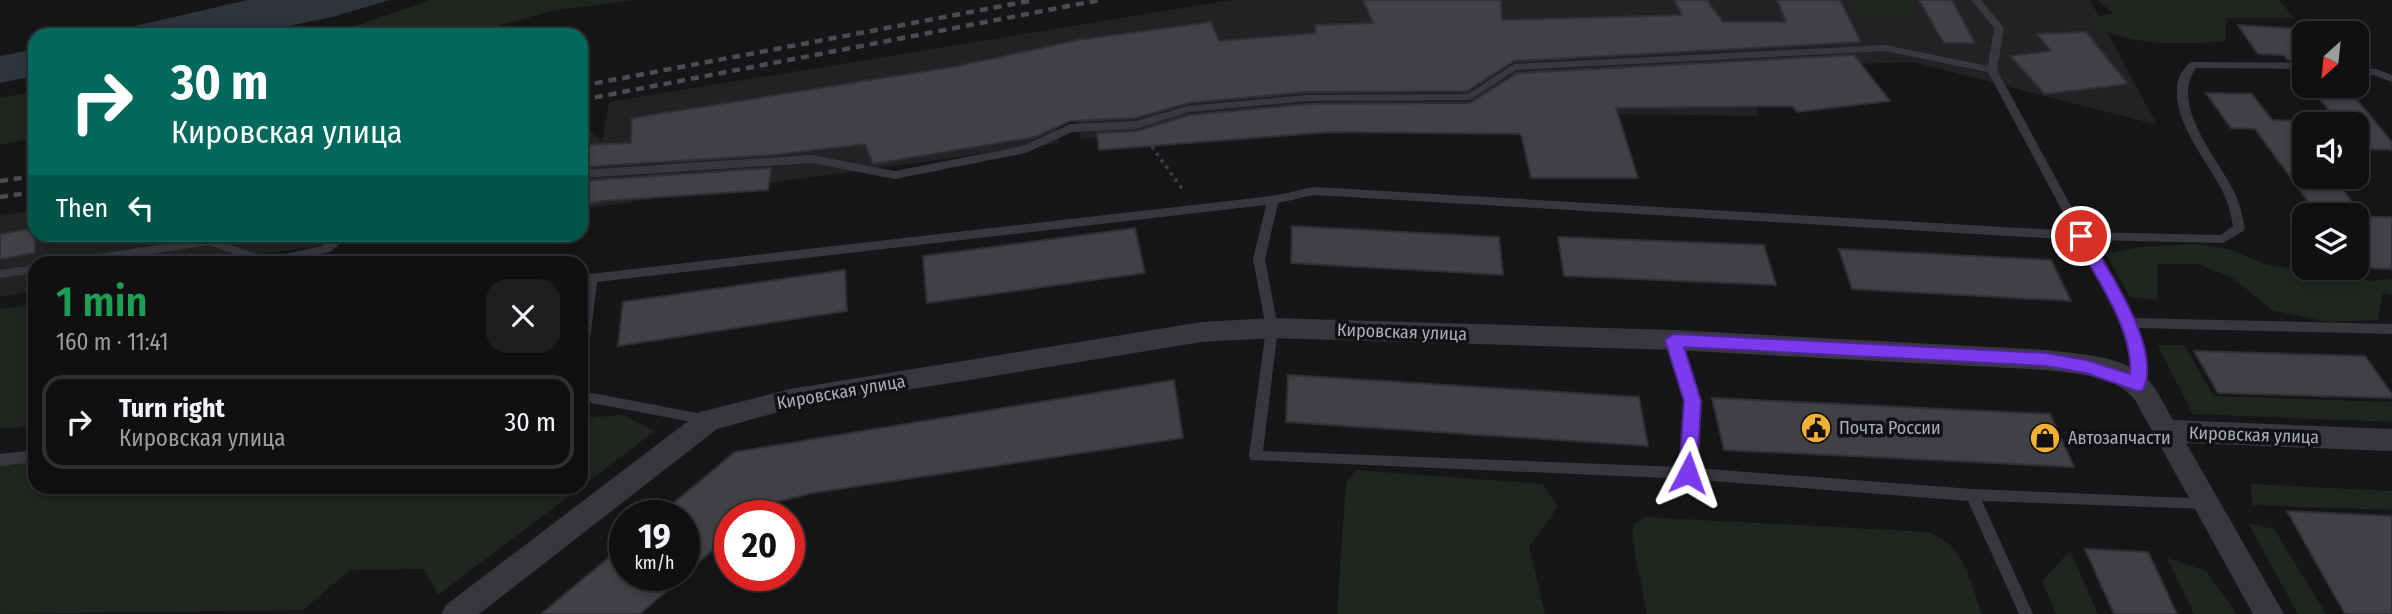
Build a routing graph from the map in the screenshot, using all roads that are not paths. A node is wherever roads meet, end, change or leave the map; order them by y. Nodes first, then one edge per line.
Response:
1 (1976, 0) edge
2 (2292, 66) edge
3 (1992, 70) junction
4 (2370, 71) edge
5 (2392, 79) edge
6 (588, 174) edge
7 (1273, 200) junction
8 (2081, 236) junction
9 (204, 242) edge
10 (213, 242) edge
11 (336, 242) edge
12 (113, 256) edge
13 (251, 256) edge
14 (296, 256) edge
15 (28, 270) edge
16 (0, 274) edge
17 (588, 278) edge
18 (2128, 323) junction
19 (1272, 328) junction
20 (2392, 329) edge
21 (1673, 340) junction
22 (2137, 385) junction
23 (588, 397) edge
24 (709, 420) junction
25 (2165, 431) junction
26 (2392, 440) edge
27 (28, 457) edge
28 (0, 460) edge
29 (1688, 473) junction
30 (1972, 495) junction
31 (2208, 503) junction
32 (456, 614) edge
33 (2026, 614) edge
34 (2269, 614) edge

1 - 3 lane
2 - 8 lane
3 - 6 lane
3 - 8 lane
4 - 5 lane
7 - 8 lane
7 - 17 lane
7 - 19 lane
8 - 18 lane
9 - 12 lane
10 - 13 lane
11 - 14 lane
15 - 16 lane
18 - 20 lane
18 - 22 lane
19 - 21 street, Кировская улица
19 - 24 street, Кировская улица
19 - 29 lane
21 - 22 street, Кировская улица
21 - 29 lane
22 - 25 street, Кировская улица
23 - 24 lane
24 - 32 street, Кировская улица
25 - 26 street, Кировская улица
25 - 31 street
27 - 28 lane
29 - 30 lane
30 - 31 lane
30 - 33 lane
31 - 34 street

